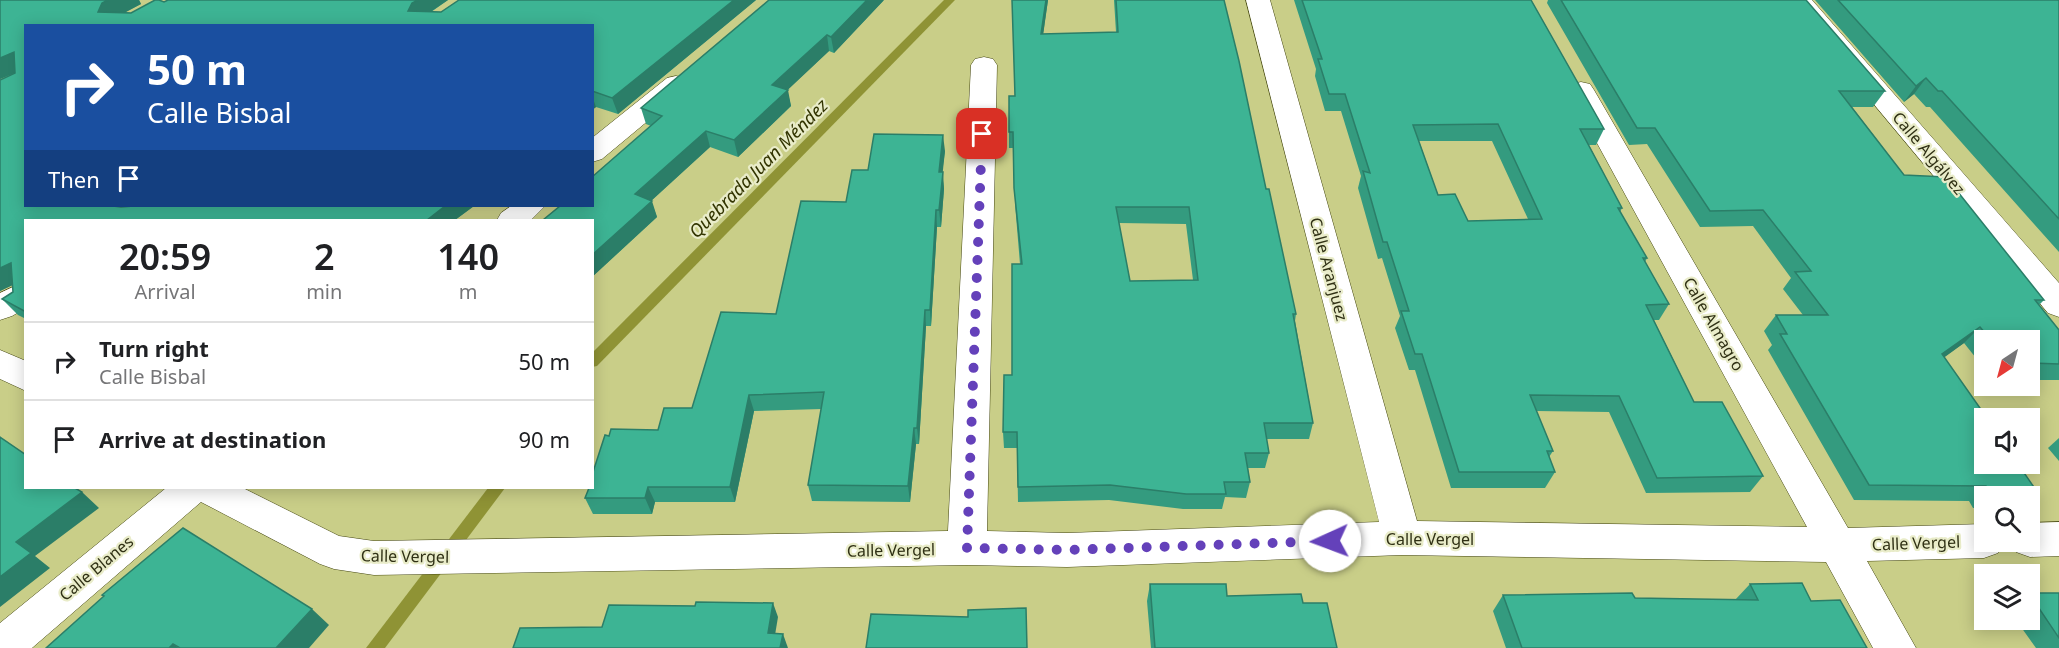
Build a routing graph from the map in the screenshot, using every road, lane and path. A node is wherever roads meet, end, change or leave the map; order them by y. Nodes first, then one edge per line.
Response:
1 (1258, 0) edge
2 (1799, 0) edge
3 (984, 65) dead end
4 (1567, 65) edge
5 (691, 71) edge
6 (594, 151) edge
7 (529, 207) edge
8 (513, 219) edge
9 (24, 293) edge
10 (2059, 305) edge
11 (0, 308) edge
12 (0, 363) edge
13 (24, 377) edge
14 (191, 489) edge
15 (210, 489) edge
16 (1402, 538) junction
17 (2059, 539) edge
18 (2040, 540) edge
19 (1974, 541) edge
20 (1839, 545) junction
21 (967, 548) junction
22 (1, 648) edge
23 (1895, 648) edge

1 - 16 street, Calle Aranjuez
2 - 10 street, Calle Algálvez
3 - 21 street
4 - 20 street, Calle Almagro
5 - 6 street
7 - 8 street
9 - 11 street
12 - 13 street
14 - 22 street, Calle Blanes
15 - 21 street, Calle Vergel
16 - 20 street, Calle Vergel
16 - 21 street, Calle Vergel
17 - 18 street
19 - 20 street, Calle Vergel
20 - 23 street, Calle Almagro

